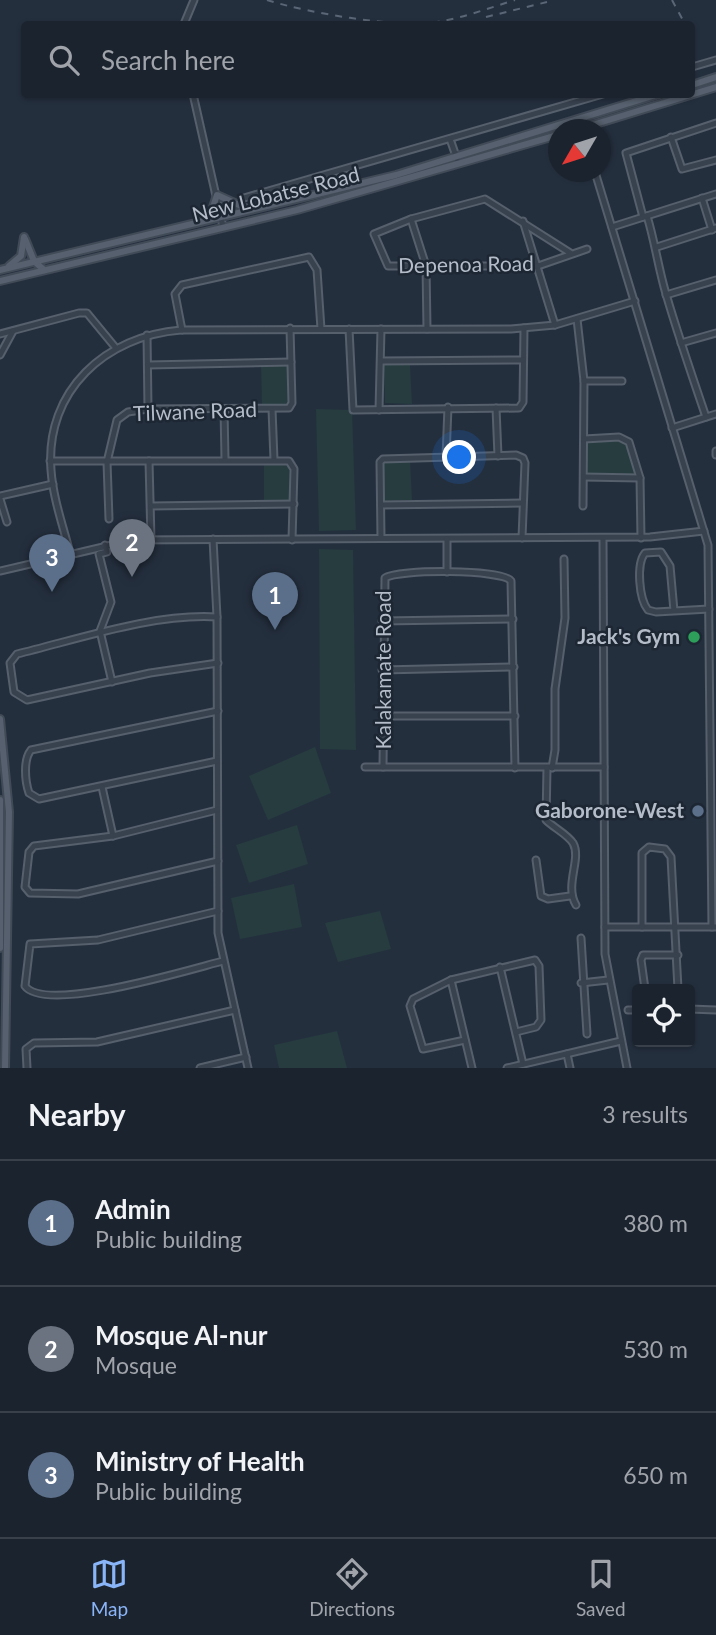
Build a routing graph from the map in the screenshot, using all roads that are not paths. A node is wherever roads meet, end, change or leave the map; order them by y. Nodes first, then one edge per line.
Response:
1 (194, 0) edge
2 (185, 21) edge
3 (716, 60) edge
4 (695, 66) edge
5 (716, 77) edge
6 (695, 84) edge
7 (716, 87) edge
8 (695, 94) edge
9 (194, 98) edge
10 (589, 98) edge
11 (646, 98) edge
12 (681, 98) edge
13 (579, 119) edge
14 (611, 120) edge
15 (716, 123) edge
16 (548, 128) edge
17 (671, 137) junction
18 (516, 138) junction
19 (548, 138) edge
20 (450, 139) junction
21 (519, 146) junction
22 (456, 156) junction
23 (716, 160) edge
24 (458, 164) junction
25 (598, 182) edge
26 (716, 194) edge
27 (217, 195) junction
28 (244, 198) dead end
29 (702, 198) junction
30 (253, 210) junction
31 (220, 217) junction
32 (645, 217) junction
33 (411, 219) junction
34 (523, 220) junction
35 (203, 221) junction
36 (223, 227) junction
37 (612, 227) junction
38 (714, 229) edge
39 (657, 247) junction
40 (587, 249) dead end
41 (572, 254) junction
42 (34, 261) junction
43 (426, 265) junction
44 (538, 266) junction
45 (2, 270) edge
46 (44, 270) junction
47 (716, 280) edge
48 (0, 281) edge
49 (666, 295) junction
50 (635, 302) junction
51 (576, 319) junction
52 (555, 325) junction
53 (290, 328) junction
54 (524, 328) junction
55 (321, 329) junction
56 (349, 329) junction
57 (381, 329) junction
58 (427, 329) junction
59 (182, 330) junction
60 (13, 331) junction
61 (716, 333) edge
62 (0, 334) edge
63 (147, 335) junction
64 (681, 343) junction
65 (115, 347) junction
66 (0, 355) edge
67 (523, 360) junction
68 (381, 361) junction
69 (291, 362) junction
70 (148, 365) junction
71 (584, 381) junction
72 (622, 381) dead end
73 (448, 407) junction
74 (496, 408) junction
75 (148, 409) junction
76 (224, 409) junction
77 (272, 409) junction
78 (379, 410) junction
79 (716, 414) edge
80 (706, 417) junction
81 (673, 428) junction
82 (584, 439) junction
83 (498, 456) junction
84 (446, 457) junction
85 (225, 459) junction
86 (274, 460) junction
87 (50, 461) junction
88 (149, 461) junction
89 (107, 462) junction
90 (584, 477) junction
91 (640, 478) junction
92 (52, 484) junction
93 (0, 498) edge
94 (522, 503) junction
95 (294, 504) junction
96 (381, 505) junction
97 (151, 506) junction
98 (583, 506) dead end
99 (109, 519) dead end
100 (7, 522) dead end
101 (704, 531) junction
102 (382, 538) junction
103 (447, 538) junction
104 (522, 538) junction
105 (603, 538) junction
106 (641, 538) junction
107 (213, 539) junction
108 (151, 540) junction
109 (292, 540) junction
110 (716, 542) edge
111 (105, 545) junction
112 (708, 545) junction
113 (70, 553) junction
114 (564, 559) dead end
115 (0, 571) edge
116 (447, 572) junction
117 (709, 609) junction
118 (674, 611) junction
119 (218, 617) junction
120 (513, 619) junction
121 (382, 621) junction
122 (101, 634) junction
123 (218, 663) junction
124 (514, 667) junction
125 (382, 670) junction
126 (112, 682) junction
127 (713, 690) edge
128 (218, 711) junction
129 (383, 716) junction
130 (515, 716) junction
131 (0, 719) edge
132 (217, 761) junction
133 (365, 767) dead end
134 (383, 767) junction
135 (604, 767) junction
136 (515, 768) junction
137 (549, 768) junction
138 (102, 787) junction
139 (0, 800) edge
140 (217, 810) junction
141 (113, 836) junction
142 (536, 860) dead end
143 (218, 861) junction
144 (570, 896) junction
145 (576, 905) dead end
146 (218, 911) junction
147 (605, 927) junction
148 (714, 927) edge
149 (642, 928) junction
150 (677, 928) junction
151 (581, 938) dead end
152 (0, 945) edge
153 (678, 955) junction
154 (223, 961) junction
155 (500, 967) junction
156 (451, 980) junction
157 (608, 980) junction
158 (581, 983) junction
159 (644, 984) edge
160 (678, 984) edge
161 (695, 1009) edge
162 (235, 1010) junction
163 (628, 1010) dead end
164 (632, 1010) edge
165 (716, 1010) edge
166 (516, 1032) junction
167 (587, 1034) dead end
168 (465, 1040) junction
169 (621, 1041) junction
170 (567, 1054) junction
171 (246, 1057) junction
172 (523, 1064) junction
173 (5, 1068) edge
174 (26, 1068) edge
175 (201, 1068) edge
176 (248, 1068) edge
177 (472, 1068) edge
178 (507, 1068) edge
179 (570, 1068) edge
180 (627, 1068) edge

1 - 2 street
3 - 4 street
5 - 6 main road
7 - 8 main road
9 - 27 street
10 - 20 street
11 - 13 main road, New Lobatse Road
12 - 14 main road
15 - 17 street
16 - 18 main road, New Lobatse Road
17 - 23 street
17 - 32 street
18 - 21 main road
18 - 22 main road, New Lobatse Road
19 - 21 main road, New Lobatse Road
20 - 22 street
20 - 28 street
21 - 24 main road, New Lobatse Road
22 - 24 street
22 - 30 main road, New Lobatse Road
24 - 36 main road, New Lobatse Road
25 - 37 street
26 - 29 street
27 - 30 main road
27 - 31 street
27 - 35 main road
29 - 32 street
29 - 38 street
30 - 31 main road, New Lobatse Road
31 - 35 main road, New Lobatse Road
31 - 36 street
32 - 37 street
32 - 39 street
33 - 34 street
33 - 43 street
33 - 43 street, Depenoa Road
34 - 41 street
34 - 44 street
35 - 42 main road, New Lobatse Road
36 - 46 main road, New Lobatse Road
37 - 50 street
38 - 39 street
39 - 49 street
40 - 41 street, Depenoa Road
41 - 44 street, Depenoa Road
42 - 45 main road, New Lobatse Road
42 - 45 main road
42 - 46 main road
43 - 44 street, Depenoa Road
43 - 58 street
44 - 52 street
46 - 48 main road, New Lobatse Road
47 - 49 street
49 - 64 street
50 - 51 street
50 - 81 street
51 - 52 street
51 - 71 street
52 - 54 street
53 - 55 street
53 - 59 street
53 - 69 street
54 - 58 street
54 - 67 street
55 - 56 street
55 - 59 street
56 - 57 street
56 - 78 street
57 - 58 street
57 - 68 street
59 - 63 street
60 - 62 street
60 - 65 street
60 - 66 street
61 - 64 street
63 - 65 street
63 - 70 street
64 - 80 street
65 - 87 street
67 - 68 street
67 - 74 street
68 - 78 street
69 - 70 street
69 - 77 street, Tilwane Road
70 - 75 street
71 - 72 street
71 - 82 street
73 - 74 street
73 - 78 street
73 - 84 street
74 - 83 street
75 - 76 street, Tilwane Road
75 - 89 street, Tilwane Road
76 - 77 street, Tilwane Road
76 - 85 street
77 - 86 street
79 - 80 street
80 - 81 street
81 - 101 street
82 - 90 street
82 - 91 street
83 - 84 street
83 - 94 street
84 - 96 street
85 - 86 street
85 - 88 street
86 - 95 street
87 - 89 street
87 - 92 street
88 - 89 street
88 - 97 street
89 - 99 street, Tilwane Road
90 - 91 street
90 - 98 street
91 - 106 street
92 - 93 street
92 - 113 street
93 - 100 street
94 - 96 street
94 - 104 street
95 - 97 street
95 - 109 street
96 - 102 street
97 - 108 street
101 - 106 street
101 - 112 street
102 - 103 street
102 - 109 street
103 - 104 street
103 - 116 street
104 - 105 street
105 - 106 street
105 - 135 street
107 - 108 street
107 - 109 street
107 - 119 street
108 - 111 street
110 - 112 street
111 - 113 street
111 - 122 street
112 - 117 street
113 - 115 street
114 - 137 street
116 - 120 street
116 - 121 street, Kalakamate Road
117 - 118 street
117 - 127 street
118 - 118 street
119 - 122 street
119 - 123 street
120 - 121 street
120 - 124 street
121 - 125 street, Kalakamate Road
122 - 126 street
122 - 126 street
123 - 126 street
123 - 128 street
124 - 125 street
124 - 130 street
125 - 129 street, Kalakamate Road
127 - 148 street
128 - 132 street
128 - 138 street
129 - 130 street
129 - 134 street, Kalakamate Road
130 - 136 street
131 - 173 main road
132 - 138 street
132 - 140 street
133 - 134 street
134 - 136 street
135 - 137 street
135 - 147 street
136 - 137 street
137 - 144 street
138 - 141 street
139 - 152 main road
140 - 141 street
140 - 143 street
141 - 143 street
142 - 144 street
143 - 146 street
144 - 145 street
146 - 154 street
146 - 154 street
147 - 149 street
147 - 157 street
148 - 150 street
149 - 150 street
149 - 150 street
150 - 153 street
151 - 158 street
153 - 159 street
153 - 160 street
154 - 162 street
155 - 156 street
155 - 166 street
155 - 166 street
156 - 168 street
156 - 168 street
157 - 158 street
157 - 169 street
158 - 167 street
161 - 165 street
162 - 171 street
162 - 174 street
163 - 164 street
166 - 172 street
168 - 177 street
169 - 170 street
169 - 180 street
170 - 172 street
170 - 179 street
171 - 175 street
171 - 176 street
172 - 178 street

